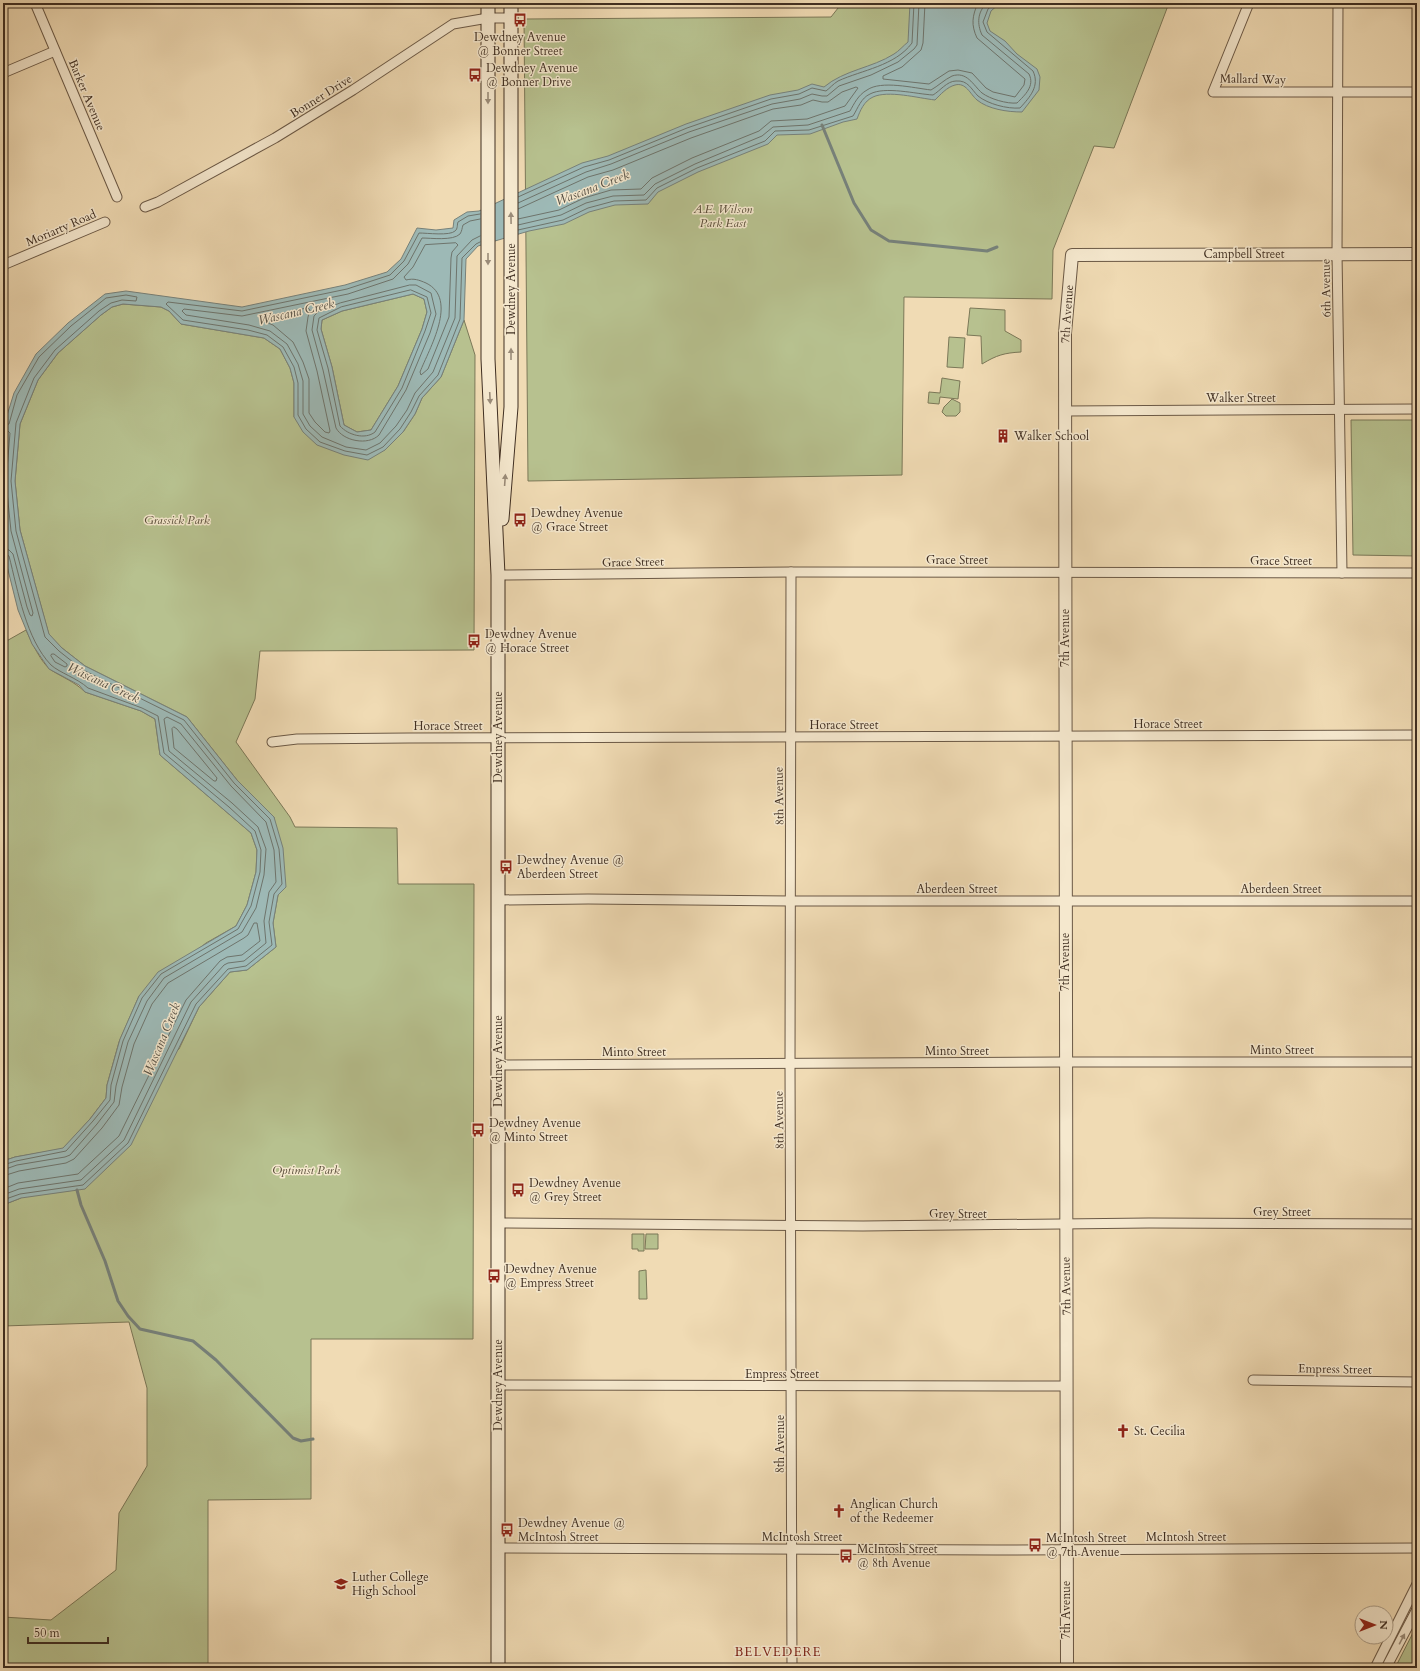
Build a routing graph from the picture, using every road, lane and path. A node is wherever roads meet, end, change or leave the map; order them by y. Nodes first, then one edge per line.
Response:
1 (35, 3) edge
2 (488, 3) edge
3 (511, 3) edge
4 (1249, 3) edge
5 (1338, 3) edge
6 (488, 18) junction
7 (511, 18) junction
8 (55, 51) junction
9 (3, 72) edge
10 (1337, 92) junction
11 (1417, 92) edge
12 (117, 197) dead end
13 (145, 207) dead end
14 (105, 222) dead end
15 (1337, 254) junction
16 (1417, 254) edge
17 (1072, 256) joint
18 (3, 265) edge
19 (1340, 409) junction
20 (1417, 409) edge
21 (1065, 411) junction
22 (791, 572) junction
23 (1066, 572) junction
24 (1342, 573) junction
25 (1417, 573) edge
26 (498, 575) junction
27 (1417, 735) edge
28 (1065, 736) junction
29 (498, 737) junction
30 (790, 737) junction
31 (272, 742) dead end
32 (498, 900) junction
33 (791, 901) junction
34 (1066, 901) junction
35 (1417, 901) edge
36 (1065, 1062) junction
37 (1417, 1062) edge
38 (790, 1064) junction
39 (498, 1065) junction
40 (498, 1223) junction
41 (1417, 1224) edge
42 (791, 1225) junction
43 (1065, 1225) junction
44 (1253, 1380) dead end
45 (1417, 1382) edge
46 (498, 1386) junction
47 (792, 1386) junction
48 (1066, 1386) junction
49 (498, 1548) junction
50 (1417, 1548) edge
51 (792, 1549) junction
52 (1067, 1549) junction
53 (1417, 1584) edge
54 (1417, 1609) edge
55 (498, 1668) edge
56 (792, 1668) edge
57 (1066, 1668) edge
58 (1374, 1668) edge
59 (1386, 1668) edge

1 - 8 street, Barker Avenue
2 - 6 main road, Dewdney Avenue
3 - 7 main road, Dewdney Avenue
4 - 10 street, Mallard Way
5 - 10 street, 6th Avenue
6 - 7 street, Bonner Drive
6 - 13 street, Bonner Drive
6 -> 26 main road, Dewdney Avenue
26 -> 7 main road, Dewdney Avenue
8 - 9 street
8 - 12 street, Barker Avenue
10 - 11 street
10 - 15 street, 6th Avenue
14 - 18 street, Moriarty Road
15 - 16 street, Campbell Street
15 - 17 street, Campbell Street
15 - 19 street, 6th Avenue
17 - 21 street, 7th Avenue
19 - 20 street, Walker Street
19 - 21 street, Walker Street
19 - 24 street, 6th Avenue
21 - 23 street, 7th Avenue
22 - 23 street, Grace Street
22 - 26 street, Grace Street
22 - 30 street, 8th Avenue
23 - 24 street, Grace Street
23 - 28 street, 7th Avenue
24 - 25 street, Grace Street
26 - 29 main road, Dewdney Avenue
27 - 28 street, Horace Street
28 - 30 street, Horace Street
28 - 34 street, 7th Avenue
29 - 30 street, Horace Street
29 - 31 street, Horace Street
29 - 32 main road, Dewdney Avenue
30 - 33 street, 8th Avenue
32 - 33 street, Aberdeen Street
32 - 39 main road, Dewdney Avenue
33 - 34 street, Aberdeen Street
33 - 38 street, 8th Avenue
34 - 35 street, Aberdeen Street
34 - 36 street, 7th Avenue
36 - 37 street, Minto Street
36 - 38 street, Minto Street
36 - 43 street, 7th Avenue
38 - 39 street, Minto Street
38 - 42 street, 8th Avenue
39 - 40 main road, Dewdney Avenue
40 - 42 street, Grey Street
40 - 46 main road, Dewdney Avenue
41 - 43 street, Grey Street
42 - 43 street, Grey Street
42 - 47 street, 8th Avenue
43 - 48 street, 7th Avenue
44 - 45 street, Empress Street
46 - 47 street, Empress Street
46 - 49 main road, Dewdney Avenue
47 - 48 street, Empress Street
47 - 51 street, 8th Avenue
48 - 52 street, 7th Avenue
49 - 51 street, McIntosh Street
49 - 55 main road, Dewdney Avenue
50 - 52 street, McIntosh Street
51 - 52 street, McIntosh Street
51 - 56 street, 8th Avenue
52 - 57 street, 7th Avenue
53 - 58 street
59 -> 54 street

